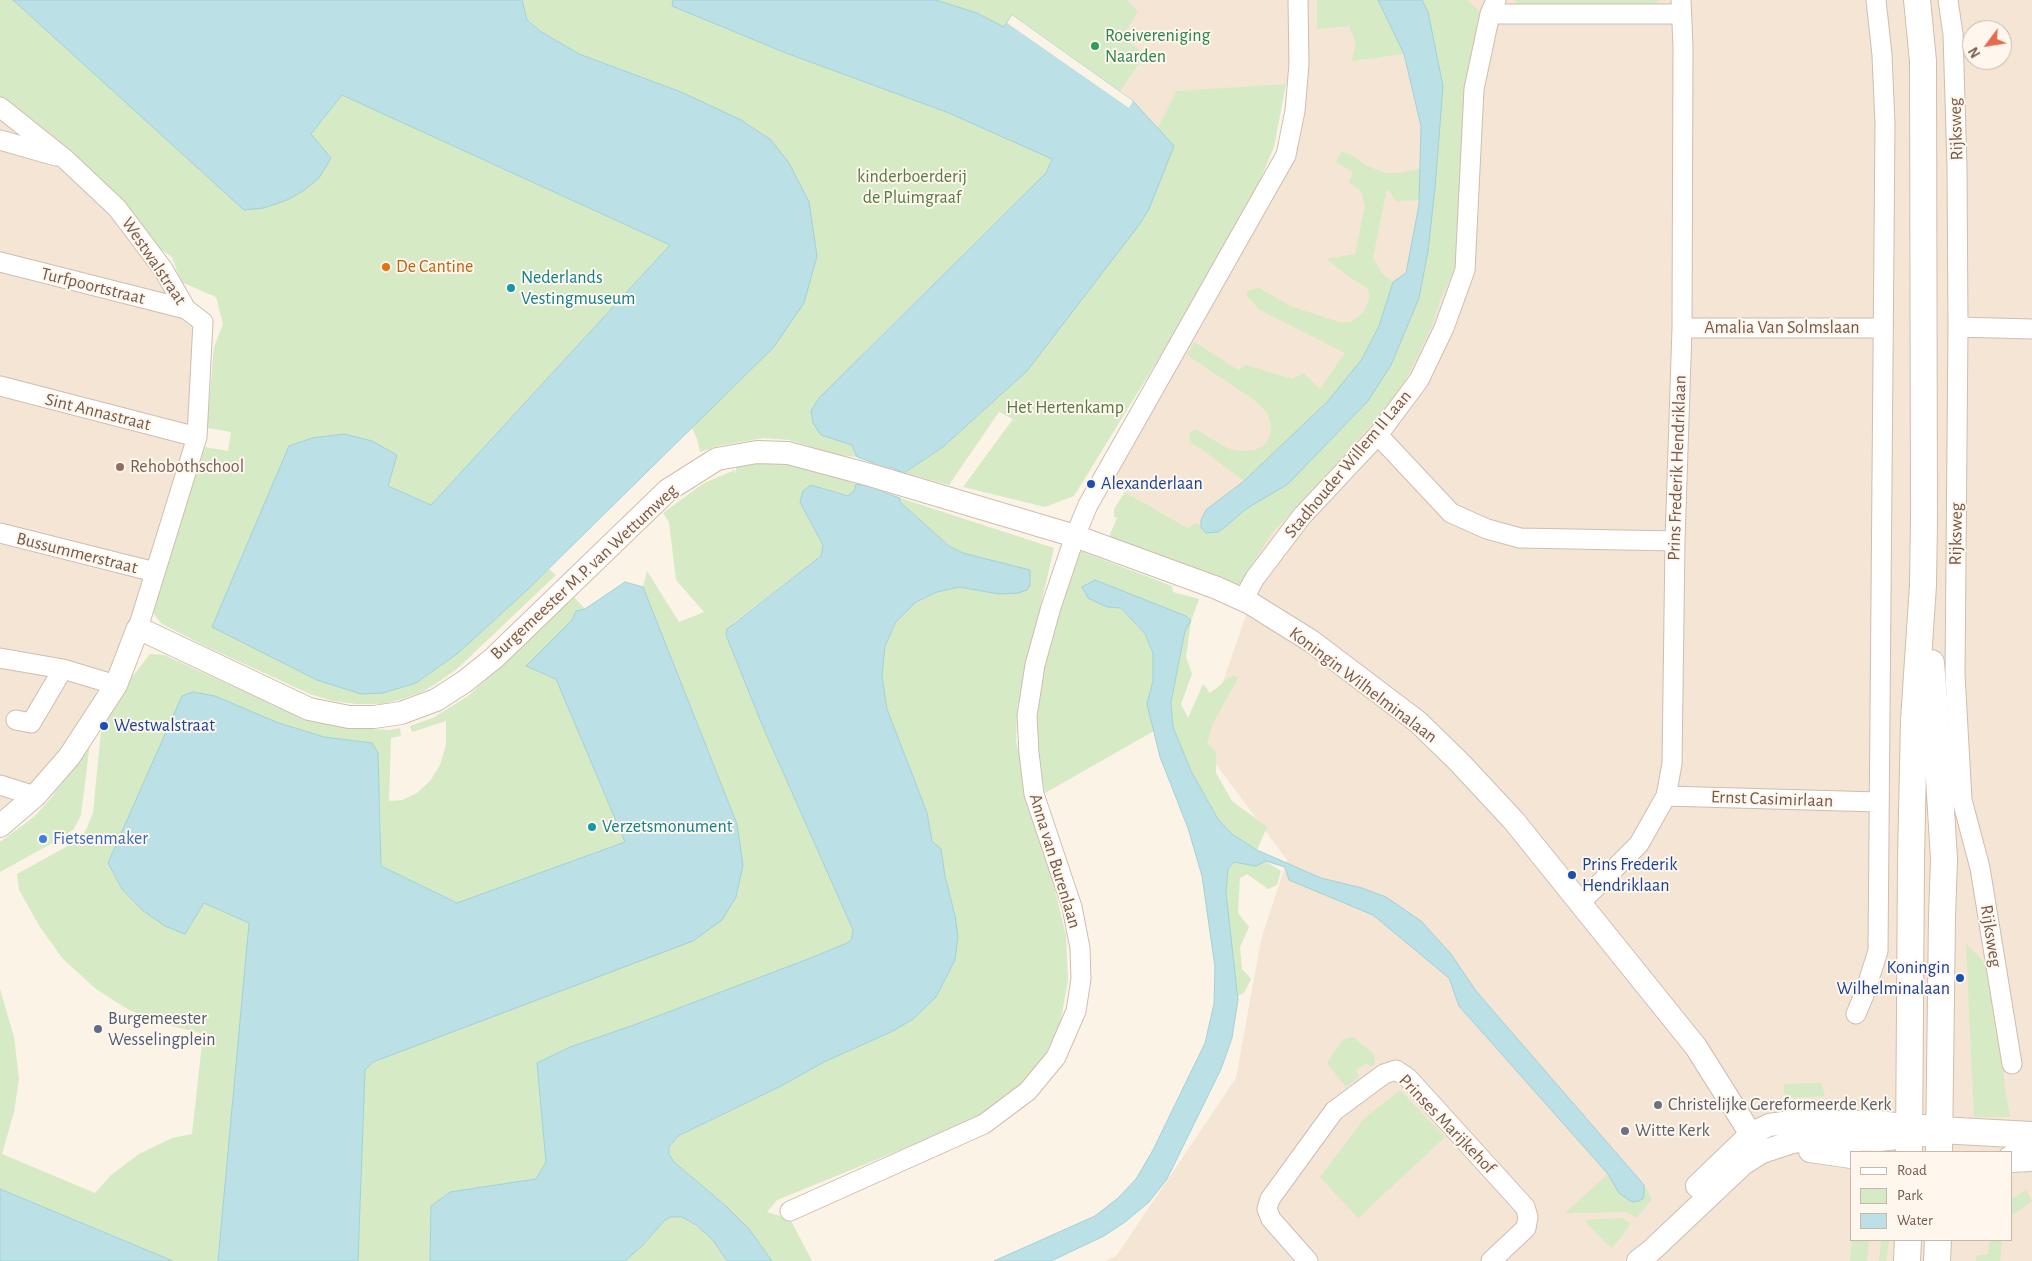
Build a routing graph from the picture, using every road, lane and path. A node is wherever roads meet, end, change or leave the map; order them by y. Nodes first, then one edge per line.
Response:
1 (1298, 0) edge
2 (1876, 0) edge
3 (1917, 0) edge
4 (1948, 0) edge
5 (1493, 7) edge
6 (1681, 7) edge
7 (0, 107) edge
8 (0, 140) edge
9 (65, 159) junction
10 (0, 262) edge
11 (186, 309) junction
12 (1958, 327) junction
13 (1682, 328) junction
14 (1883, 328) junction
15 (2032, 329) edge
16 (0, 386) edge
17 (1378, 435) junction
18 (196, 437) junction
19 (0, 534) edge
20 (1076, 536) junction
21 (1675, 541) junction
22 (155, 572) junction
23 (1923, 585) junction
24 (1243, 600) junction
25 (138, 628) junction
26 (0, 658) edge
27 (63, 669) junction
28 (116, 685) junction
29 (16, 720) dead end
30 (0, 785) edge
31 (35, 796) junction
32 (1666, 796) junction
33 (1878, 802) junction
34 (0, 826) edge
35 (1579, 904) junction
36 (1856, 1014) dead end
37 (2012, 1064) dead end
38 (2032, 1135) edge
39 (1910, 1139) edge
40 (1939, 1141) edge
41 (1762, 1145) junction
42 (1850, 1157) edge
43 (2032, 1158) edge
44 (2012, 1160) edge
45 (790, 1211) dead end
46 (1908, 1241) edge
47 (1938, 1241) edge
48 (1308, 1261) edge
49 (1491, 1261) edge
50 (1633, 1261) edge
51 (1638, 1261) edge
52 (1907, 1261) edge
53 (1937, 1261) edge

1 - 20 street
2 - 14 street
3 - 23 main road, Rijksweg
4 - 12 street, Rijksweg
5 - 6 street
5 - 17 street, Stadhouder Willem II Laan
6 - 13 street, Prins Frederik Hendriklaan
7 - 9 street, Westwalstraat
8 - 9 street
9 - 11 street, Westwalstraat
10 - 11 street, Turfpoortstraat
11 - 18 street, Westwalstraat
12 - 15 street
12 - 37 street, Rijksweg
13 - 14 street, Amalia Van Solmslaan
13 - 21 street, Prins Frederik Hendriklaan
14 - 33 street
16 - 18 street, Sint Annastraat
17 - 21 street
17 - 24 street, Stadhouder Willem II Laan
18 - 22 street, Westwalstraat
19 - 22 street, Bussummerstraat
20 - 24 street, Koningin Wilhelminalaan
20 - 25 street, Burgemeester M.P. van Wettumweg
20 - 45 street, Anna van Burenlaan
21 - 32 street, Prins Frederik Hendriklaan
22 - 25 street, Westwalstraat
23 - 39 main road, Rijksweg
23 - 40 main road, Rijksweg
24 - 35 street, Koningin Wilhelminalaan
25 - 28 street, Westwalstraat
26 - 27 street
27 - 28 street
27 - 29 street
28 - 31 street, Westwalstraat
30 - 31 street
31 - 34 street, Westwalstraat
32 - 33 street, Ernst Casimirlaan
32 - 35 street, Prins Frederik Hendriklaan
33 - 36 street
35 - 41 street, Koningin Wilhelminalaan
38 - 40 main road
39 - 40 main road
39 - 41 street
41 - 42 street
41 - 50 street
41 - 51 street
43 - 44 main road
46 - 52 main road
47 - 53 main road
48 - 49 street, Prinses Marijkehof

